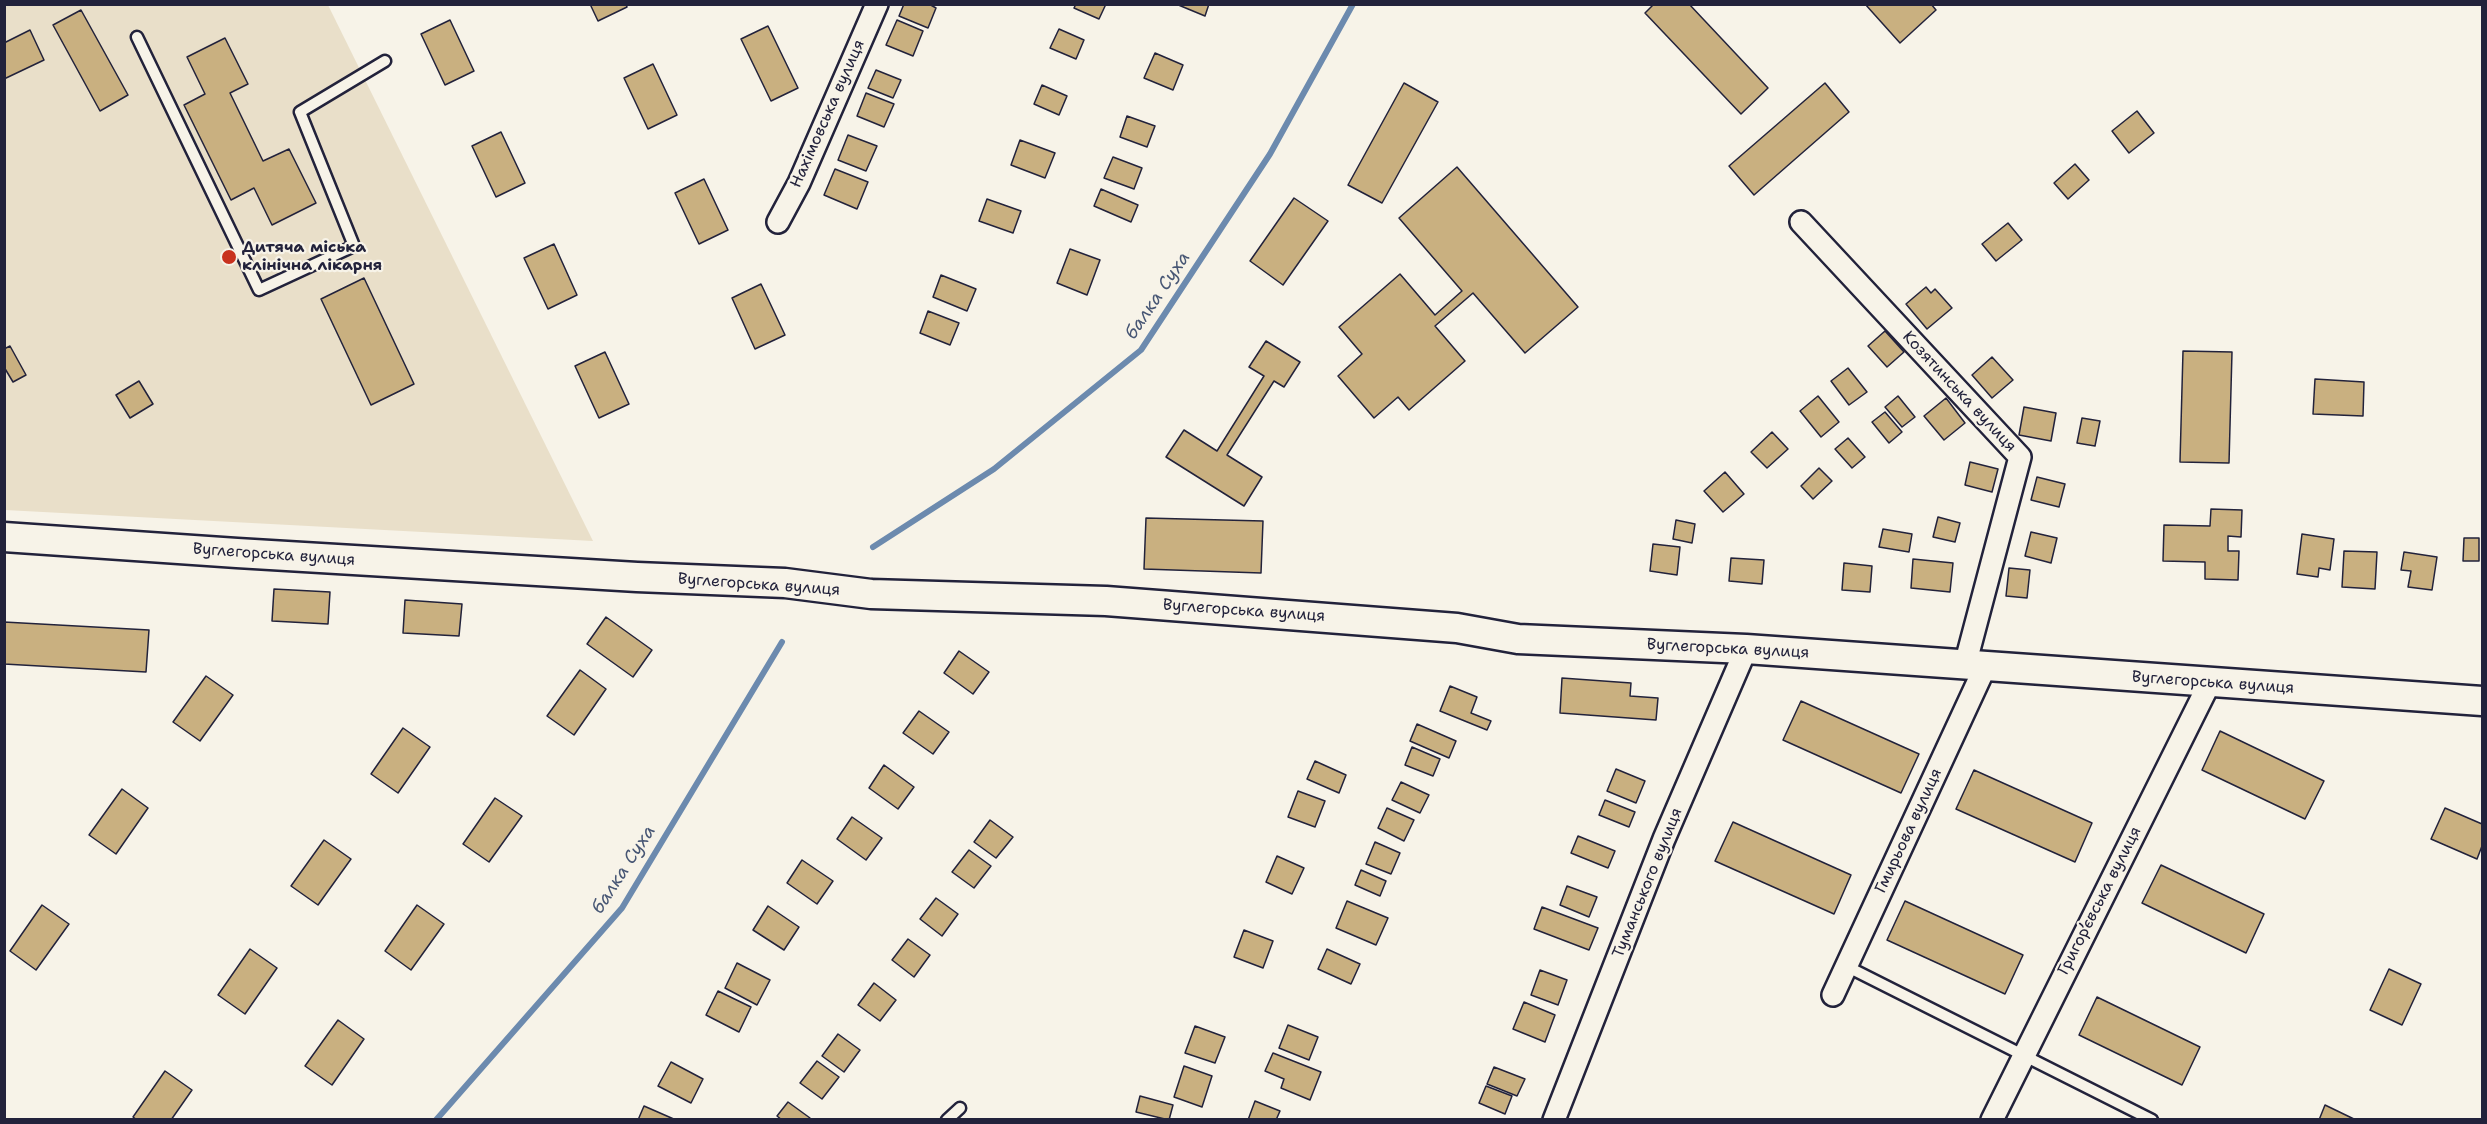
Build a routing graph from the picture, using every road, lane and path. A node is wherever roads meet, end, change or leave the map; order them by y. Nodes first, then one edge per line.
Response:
1 (877, 4) edge
2 (137, 37) dead end
3 (386, 61) dead end
4 (778, 222) dead end
5 (1801, 222) dead end
6 (4, 537) edge
7 (1746, 649) junction
8 (1975, 666) junction
9 (2209, 684) junction
10 (2482, 701) edge
11 (1846, 966) junction
12 (1833, 995) dead end
13 (2022, 1055) junction
14 (960, 1108) dead end
15 (947, 1119) edge
16 (1554, 1119) edge
17 (1992, 1119) edge
18 (2152, 1119) edge

1 - 4 street, Нахімовська вулиця
2 - 3 lane
5 - 8 street, Козятинська вулиця
6 - 7 main road, Вуглегорська вулиця
7 - 8 main road, Вуглегорська вулиця
7 - 16 street, Туманського вулиця
8 - 9 main road, Вуглегорська вулиця
8 - 11 street, Гмирьова вулиця
9 - 10 main road, Вуглегорська вулиця
9 - 13 street, Григор’євська вулиця
11 - 12 street, Гмирьова вулиця
11 - 13 lane
13 - 17 street, Григор’євська вулиця
13 - 18 lane
14 - 15 lane

